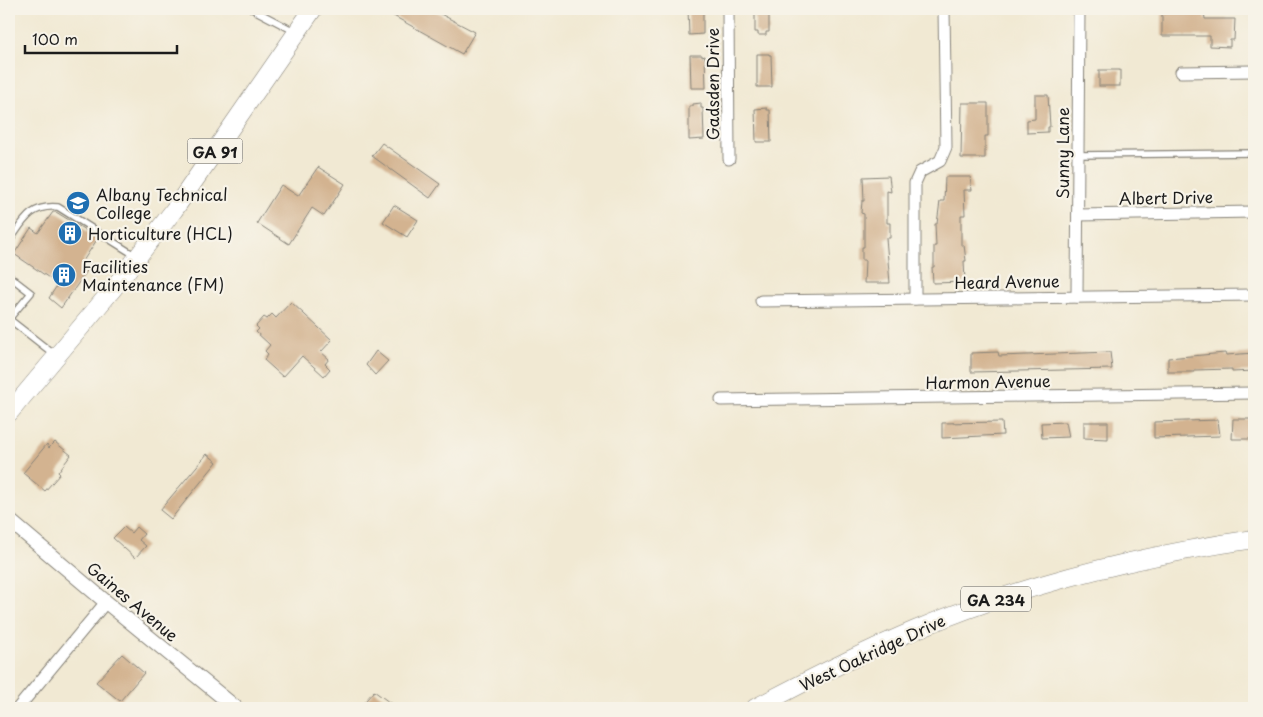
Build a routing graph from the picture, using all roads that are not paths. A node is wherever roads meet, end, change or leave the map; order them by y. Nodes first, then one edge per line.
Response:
1 (252, 9) edge
2 (313, 9) edge
3 (728, 9) edge
4 (944, 9) edge
5 (1079, 9) edge
6 (297, 33) junction
7 (1254, 71) edge
8 (1181, 72) dead end
9 (1254, 153) edge
10 (1078, 155) junction
11 (729, 159) dead end
12 (1254, 212) edge
13 (1078, 215) junction
14 (9, 242) edge
15 (137, 257) junction
16 (9, 276) edge
17 (1254, 295) edge
18 (1077, 297) junction
19 (915, 299) junction
20 (761, 301) dead end
21 (9, 319) edge
22 (57, 356) junction
23 (1254, 393) edge
24 (721, 400) dead end
25 (10, 411) edge
26 (9, 520) edge
27 (1254, 539) edge
28 (106, 602) junction
29 (18, 708) edge
30 (236, 708) edge
31 (755, 708) edge

1 - 6 lane
2 - 6 main road, GA 91
3 - 11 street, Gadsden Drive
4 - 19 street
5 - 10 street, Sunny Lane
6 - 15 main road, GA 91
7 - 8 street
9 - 10 lane
10 - 13 street, Sunny Lane
12 - 13 street, Albert Drive
13 - 18 street, Sunny Lane
14 - 15 lane
15 - 22 main road, GA 91
16 - 21 lane
17 - 18 street, Heard Avenue
18 - 19 street, Heard Avenue
19 - 20 street, Heard Avenue
21 - 22 lane
22 - 25 main road, GA 91
23 - 24 street, Harmon Avenue
26 - 28 street, Gaines Avenue
27 - 31 main road, West Oakridge Drive / GA 234
28 - 29 street
28 - 30 street, Gaines Avenue

